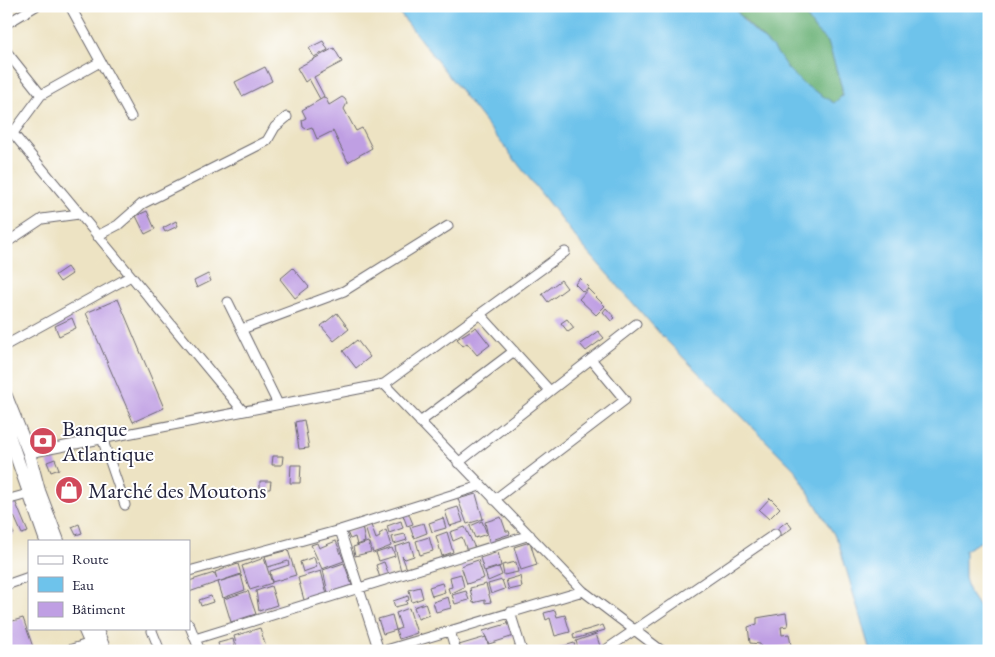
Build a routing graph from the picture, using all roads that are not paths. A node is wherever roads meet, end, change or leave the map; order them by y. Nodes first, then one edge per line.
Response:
1 (36, 6) edge
2 (70, 6) edge
3 (6, 24) edge
4 (6, 51) edge
5 (100, 62) junction
6 (40, 94) junction
7 (131, 117) dead end
8 (288, 117) dead end
9 (6, 125) edge
10 (13, 133) junction
11 (79, 214) junction
12 (448, 226) dead end
13 (97, 236) junction
14 (6, 243) edge
15 (564, 252) dead end
16 (131, 276) junction
17 (228, 302) dead end
18 (480, 314) junction
19 (636, 324) dead end
20 (242, 329) junction
21 (6, 345) edge
22 (514, 351) junction
23 (591, 359) junction
24 (384, 384) junction
25 (550, 391) junction
26 (6, 396) edge
27 (278, 404) junction
28 (243, 411) junction
29 (420, 422) junction
30 (6, 427) edge
31 (102, 438) junction
32 (17, 455) edge
33 (458, 463) junction
34 (480, 486) junction
35 (28, 494) junction
36 (6, 500) edge
37 (494, 500) junction
38 (125, 505) dead end
39 (340, 530) junction
40 (775, 534) dead end
41 (530, 535) junction
42 (46, 540) edge
43 (58, 540) edge
44 (190, 571) edge
45 (28, 577) edge
46 (6, 585) edge
47 (359, 588) junction
48 (583, 591) junction
49 (510, 612) junction
50 (190, 626) edge
51 (85, 630) edge
52 (97, 630) edge
53 (633, 630) junction
54 (152, 631) dead end
55 (450, 631) junction
56 (195, 639) junction
57 (92, 647) edge
58 (66, 651) edge
59 (105, 651) edge
60 (160, 651) edge
61 (200, 651) edge
62 (383, 651) edge
63 (456, 651) edge
64 (522, 651) edge
65 (604, 651) edge
66 (662, 651) edge

1 - 3 street
2 - 5 street
4 - 6 street
5 - 6 street
5 - 7 street
6 - 10 street
8 - 13 street
9 - 10 street
10 - 11 street
11 - 13 street
11 - 14 street
12 - 20 street
13 - 16 street
15 - 18 street
16 - 21 street
16 - 28 street
17 - 20 street
18 - 22 street
18 - 24 street
19 - 23 street
20 - 27 street
22 - 25 street
22 - 29 street
23 - 25 street
23 - 37 street
24 - 27 street
24 - 29 street
25 - 33 street
26 - 32 highway
27 - 28 street
28 - 31 street
29 - 33 street
30 - 32 highway
31 - 32 street
31 - 38 street
32 - 35 highway
32 - 43 highway
33 - 34 street
34 - 37 street
34 - 39 street
35 - 36 street
35 - 42 highway
37 - 41 street
39 - 44 street
39 - 47 street
40 - 53 street
41 - 47 street
41 - 48 street
45 - 46 street
47 - 56 street
47 - 62 street
48 - 49 street
48 - 53 street
49 - 55 street
49 - 64 street
50 - 56 street
51 - 57 highway
52 - 59 highway
53 - 65 street
53 - 66 street
54 - 60 street
55 - 62 street
55 - 63 street
56 - 61 street
57 - 58 street

